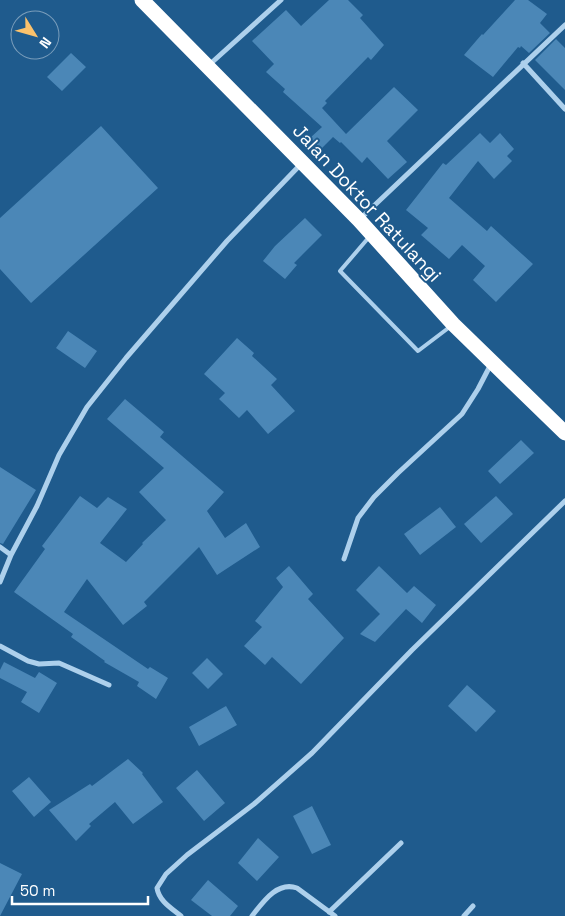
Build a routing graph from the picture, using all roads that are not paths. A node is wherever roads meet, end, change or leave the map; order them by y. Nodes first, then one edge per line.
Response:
1 (142, 0) edge
2 (281, 0) edge
3 (565, 25) edge
4 (523, 63) junction
5 (207, 67) junction
6 (565, 109) edge
7 (303, 161) junction
8 (359, 220) junction
9 (372, 234) junction
10 (453, 324) junction
11 (492, 362) junction
12 (565, 433) edge
13 (565, 501) edge
14 (0, 547) edge
15 (11, 555) junction
16 (344, 559) dead end
17 (0, 582) edge
18 (0, 646) edge
19 (109, 685) dead end
20 (401, 843) dead end
21 (473, 906) dead end
22 (329, 912) junction
23 (181, 916) edge
24 (252, 916) edge
25 (335, 916) edge
26 (464, 916) edge

1 - 5 highway, Jalan Doktor Ratulangi
2 - 5 street
3 - 4 street
4 - 6 street
4 - 8 street
5 - 7 highway, Jalan Doktor Ratulangi
7 - 8 highway, Jalan Doktor Ratulangi
7 - 15 street
8 - 9 highway, Jalan Doktor Ratulangi
9 - 10 highway, Jalan Doktor Ratulangi
9 - 10 lane
10 - 11 highway, Jalan Doktor Ratulangi
11 - 12 highway, Jalan Doktor Ratulangi
11 - 16 street
13 - 23 street
14 - 15 street
15 - 17 street
18 - 19 street
20 - 22 street
21 - 26 street
22 - 24 street
22 - 25 street

